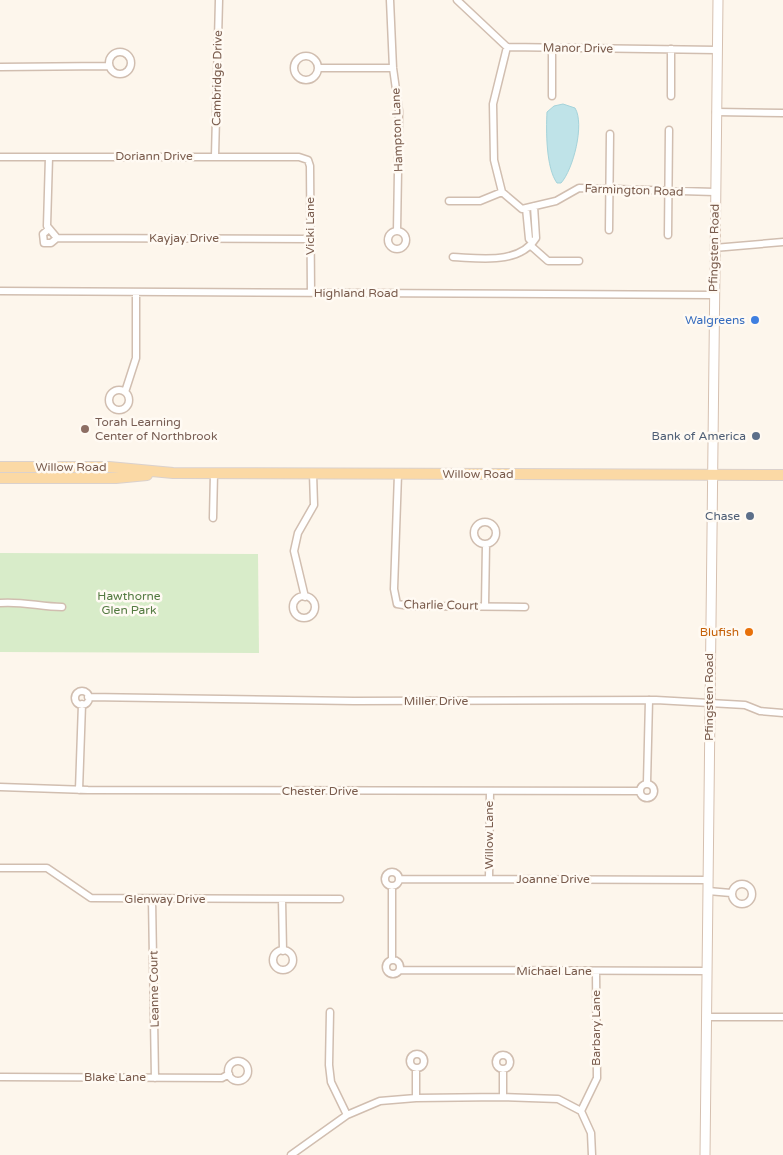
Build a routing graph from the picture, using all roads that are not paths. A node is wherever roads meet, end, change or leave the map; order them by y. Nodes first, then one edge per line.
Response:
1 (219, 0) edge
2 (390, 0) edge
3 (458, 0) edge
4 (718, 0) edge
5 (507, 47) junction
6 (552, 48) junction
7 (671, 49) junction
8 (717, 50) junction
9 (109, 66) dead end
10 (0, 67) edge
11 (318, 68) dead end
12 (393, 68) junction
13 (552, 96) dead end
14 (672, 96) dead end
15 (716, 112) junction
16 (783, 113) edge
17 (670, 130) dead end
18 (610, 134) dead end
19 (216, 156) junction
20 (0, 157) edge
21 (49, 157) junction
22 (308, 160) joint
23 (610, 189) junction
24 (669, 191) junction
25 (502, 192) junction
26 (715, 192) junction
27 (449, 201) dead end
28 (534, 206) junction
29 (526, 208) junction
30 (49, 229) junction
31 (609, 230) dead end
32 (397, 231) dead end
33 (668, 235) dead end
34 (57, 238) junction
35 (310, 239) junction
36 (783, 242) edge
37 (531, 243) junction
38 (714, 248) junction
39 (452, 257) dead end
40 (579, 261) dead end
41 (0, 291) edge
42 (136, 292) junction
43 (311, 293) junction
44 (713, 295) junction
45 (125, 392) dead end
46 (0, 467) edge
47 (172, 472) junction
48 (214, 473) junction
49 (313, 473) junction
50 (398, 474) junction
51 (711, 475) junction
52 (783, 475) edge
53 (0, 478) edge
54 (213, 518) dead end
55 (486, 544) dead end
56 (305, 596) dead end
57 (0, 602) edge
58 (485, 606) junction
59 (62, 607) dead end
60 (525, 607) dead end
61 (88, 697) junction
62 (649, 700) junction
63 (709, 702) junction
64 (82, 704) junction
65 (783, 713) edge
66 (647, 784) junction
67 (0, 787) edge
68 (79, 790) junction
69 (490, 791) junction
70 (640, 792) junction
71 (0, 868) edge
72 (399, 879) junction
73 (489, 879) junction
74 (708, 880) junction
75 (392, 886) junction
76 (708, 891) junction
77 (731, 893) dead end
78 (152, 899) junction
79 (282, 899) junction
80 (340, 900) dead end
81 (283, 950) dead end
82 (392, 960) junction
83 (400, 970) junction
84 (596, 971) junction
85 (707, 971) junction
86 (330, 1012) dead end
87 (707, 1017) junction
88 (783, 1017) edge
89 (416, 1068) dead end
90 (503, 1069) dead end
91 (229, 1074) dead end
92 (0, 1077) edge
93 (155, 1078) junction
94 (503, 1097) junction
95 (416, 1098) junction
96 (581, 1111) junction
97 (347, 1115) junction
98 (290, 1155) edge
99 (592, 1155) edge
100 (706, 1155) edge

1 - 19 street, Cambridge Drive
2 - 12 street, Hampton Lane
3 - 5 street
4 - 8 main road, Pfingsten Road
5 - 6 street, Manor Drive
5 - 25 street
6 - 7 street, Manor Drive
6 - 13 street
7 - 8 street, Manor Drive
7 - 14 street
8 - 15 main road, Pfingsten Road
9 - 10 street
11 - 12 street
12 - 32 street, Hampton Lane
15 - 16 street
15 - 26 main road, Pfingsten Road
17 - 24 street
18 - 23 street
19 - 21 street, Doriann Drive
19 - 22 street, Doriann Drive
20 - 21 street, Doriann Drive
21 - 30 street, Kayjay Drive
22 - 35 street, Vicki Lane
23 - 24 street, Farmington Road
23 - 28 street, Farmington Road
23 - 31 street
24 - 26 street, Farmington Road
24 - 33 street
25 - 27 street
25 - 29 street
26 - 38 main road, Pfingsten Road
28 - 29 street, Farmington Road
28 - 37 street
29 - 37 street
30 - 34 street
30 - 34 street, Kayjay Drive
34 - 35 street, Kayjay Drive
35 - 43 street, Vicki Lane
36 - 38 street
37 - 39 street
37 - 40 street
38 - 44 main road, Pfingsten Road
41 - 42 street, Highland Road
42 - 43 street, Highland Road
42 - 45 street
43 - 44 street, Highland Road
44 - 51 main road, Pfingsten Road
46 - 47 main road, Willow Road
47 - 48 main road, Willow Road
47 - 53 main road, Willow Road
48 - 49 main road, Willow Road
48 - 54 street
49 - 50 main road, Willow Road
49 - 56 street
50 - 51 main road, Willow Road
50 - 58 street, Charlie Court
51 - 52 main road, Willow Road
51 - 63 main road, Pfingsten Road
55 - 58 street
57 - 59 street
58 - 60 street, Charlie Court
61 - 62 street, Miller Drive
61 - 64 street
61 - 64 street
62 - 63 street, Miller Drive
62 - 66 street
63 - 65 street, Miller Drive
63 - 74 main road, Pfingsten Road
64 - 68 street
66 - 70 street
66 - 70 street
67 - 68 street, Chester Drive
68 - 69 street, Chester Drive
69 - 70 street, Chester Drive
69 - 73 street, Willow Lane
71 - 78 street, Glenway Drive
72 - 73 street, Joanne Drive
72 - 75 street
72 - 75 street
73 - 74 street, Joanne Drive
74 - 76 main road, Pfingsten Road
75 - 82 street
76 - 77 street
76 - 85 main road, Pfingsten Road
78 - 79 street, Glenway Drive
78 - 93 street, Leanne Court
79 - 80 street, Glenway Drive
79 - 81 street
82 - 83 street
82 - 83 street
83 - 84 street, Michael Lane
84 - 85 street, Michael Lane
84 - 96 street, Barbary Lane
85 - 87 main road, Pfingsten Road
86 - 97 street
87 - 88 street
87 - 100 main road, Pfingsten Road
89 - 95 street
90 - 94 street
91 - 93 street, Blake Lane
92 - 93 street, Blake Lane
94 - 95 street
94 - 96 street
95 - 97 street
96 - 99 street
97 - 98 street

